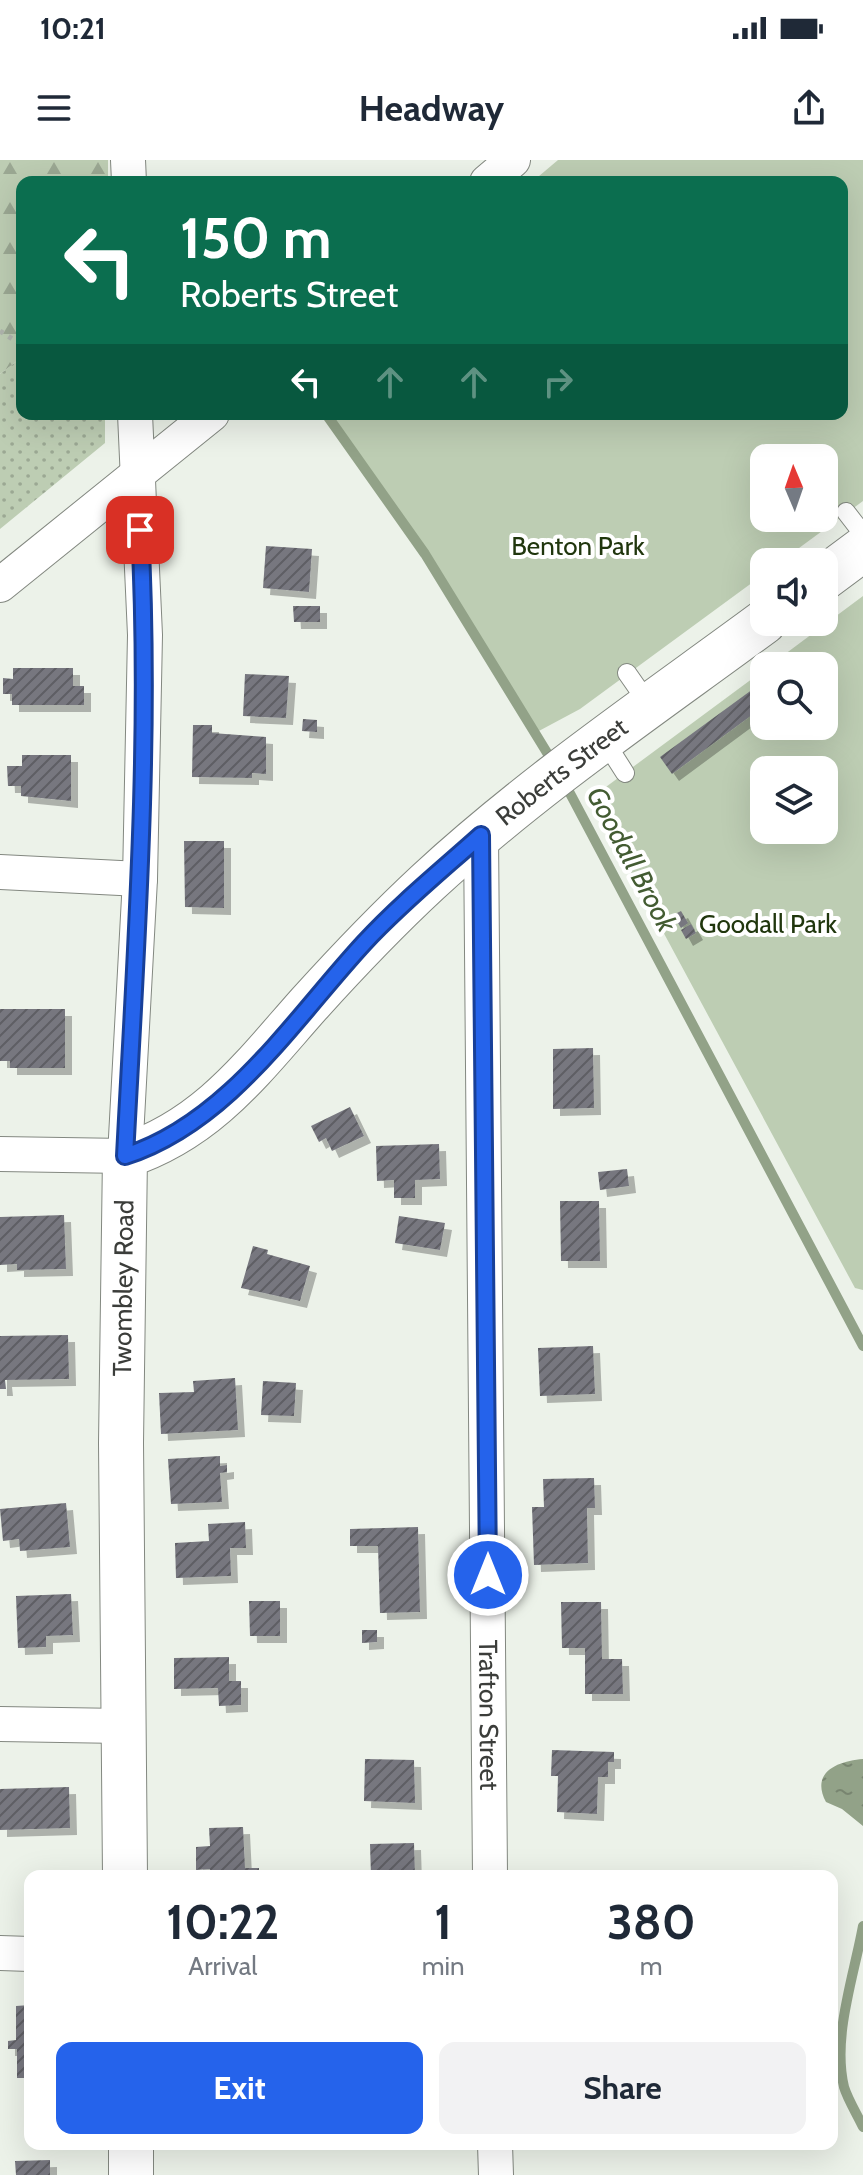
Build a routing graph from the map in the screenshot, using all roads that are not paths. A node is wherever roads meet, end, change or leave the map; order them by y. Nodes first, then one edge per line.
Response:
1 (513, 160) edge
2 (494, 176) edge
3 (135, 420) edge
4 (205, 420) edge
5 (137, 478) junction
6 (854, 531) edge
7 (863, 534) edge
8 (838, 556) edge
9 (0, 585) edge
10 (750, 630) edge
11 (481, 835) junction
12 (0, 872) edge
13 (140, 879) junction
14 (0, 1154) edge
15 (125, 1156) junction
16 (0, 1724) edge
17 (122, 1726) junction
18 (125, 1870) edge
19 (490, 1870) edge
20 (0, 1953) edge
21 (24, 1954) edge
22 (131, 2150) edge
23 (495, 2150) edge
24 (131, 2175) edge
25 (496, 2175) edge

1 - 2 street
3 - 5 street, Twombley Road
4 - 5 street
5 - 9 street
5 - 13 street, Twombley Road
6 - 7 lane
6 - 8 street
10 - 11 street, Roberts Street
11 - 15 street, Roberts Street
11 - 19 street, Trafton Street
12 - 13 street
13 - 15 street, Twombley Road
14 - 15 street
15 - 17 street, Twombley Road
16 - 17 street
17 - 18 street, Twombley Road
20 - 21 street
22 - 24 street
23 - 25 street

